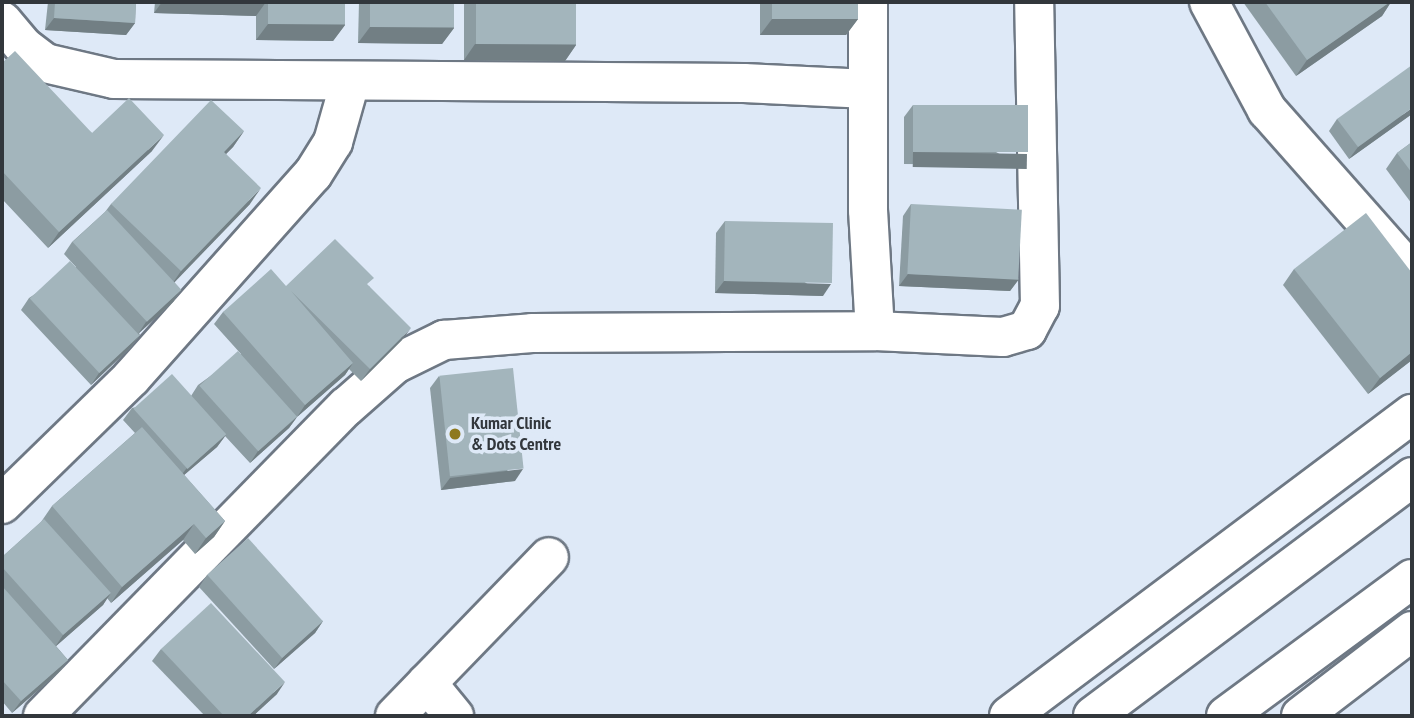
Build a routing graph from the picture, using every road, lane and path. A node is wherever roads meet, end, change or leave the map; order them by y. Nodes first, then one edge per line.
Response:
1 (868, 2) edge
2 (1034, 2) edge
3 (1209, 2) edge
4 (2, 21) edge
5 (350, 82) junction
6 (868, 89) junction
7 (1412, 274) edge
8 (874, 331) junction
9 (1412, 414) edge
10 (1412, 477) edge
11 (2, 504) edge
12 (549, 557) dead end
13 (1412, 579) edge
14 (1412, 631) edge
15 (426, 683) junction
16 (1326, 709) edge
17 (43, 716) edge
18 (394, 716) edge
19 (454, 716) edge
20 (1009, 716) edge
21 (1093, 716) edge
22 (1226, 716) edge

1 - 6 main road
2 - 8 main road
3 - 7 main road
4 - 5 main road
5 - 6 main road
5 - 11 main road
6 - 8 main road
8 - 17 main road
9 - 20 main road
10 - 21 main road
12 - 15 main road
13 - 22 main road
14 - 16 main road
15 - 18 main road
15 - 19 main road

